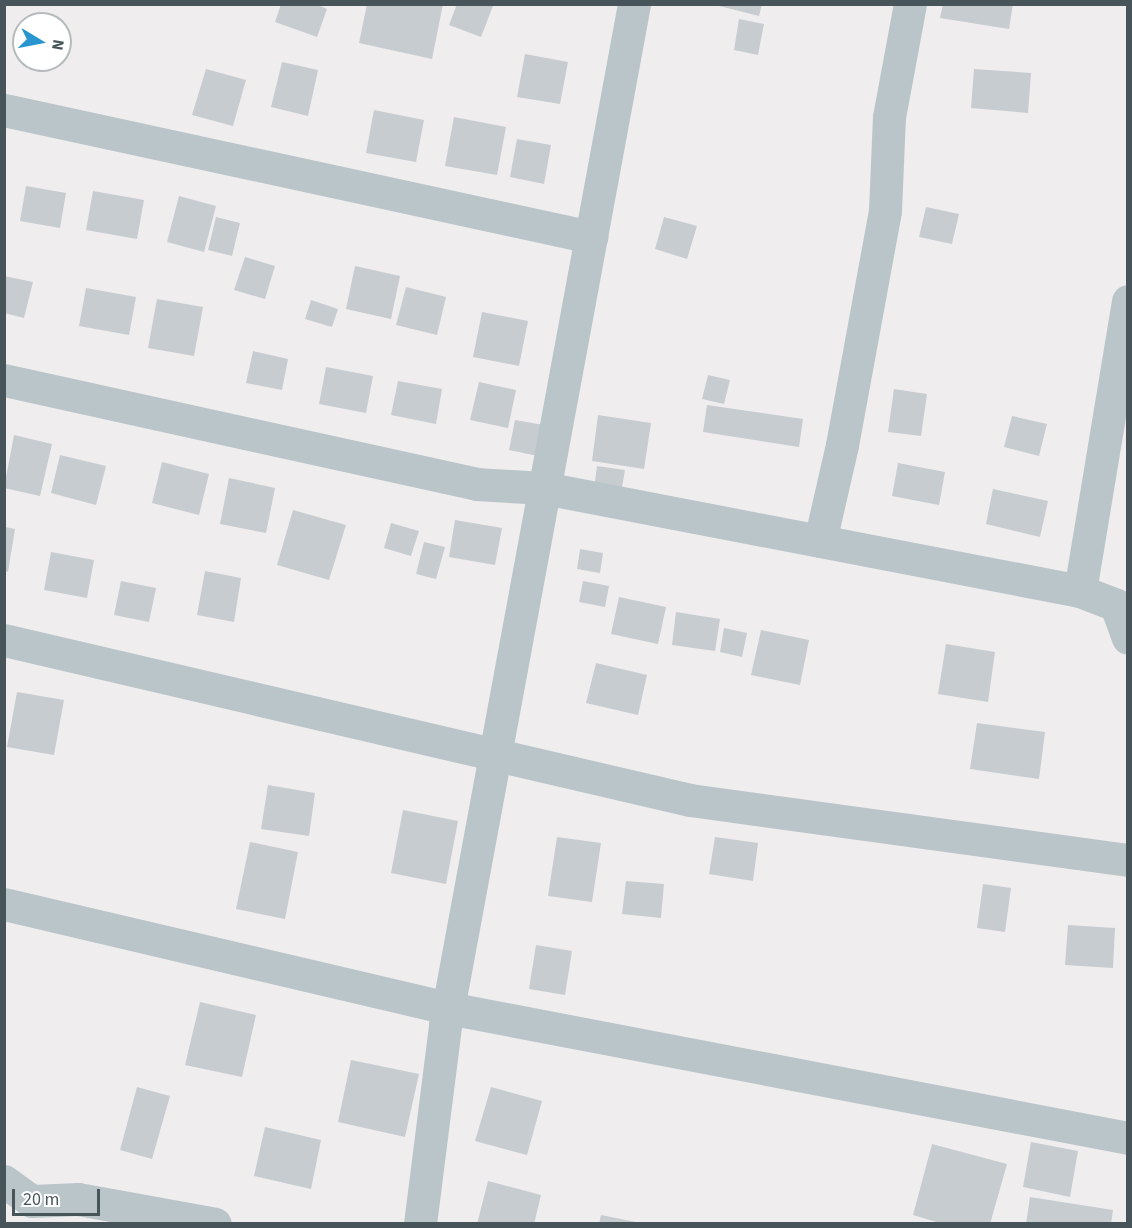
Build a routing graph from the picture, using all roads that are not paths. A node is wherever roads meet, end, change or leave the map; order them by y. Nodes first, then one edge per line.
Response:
1 (634, 4) edge
2 (910, 4) edge
3 (4, 111) edge
4 (591, 237) junction
5 (1128, 301) edge
6 (4, 380) edge
7 (544, 488) junction
8 (820, 541) junction
9 (1080, 591) junction
10 (1128, 638) edge
11 (4, 640) edge
12 (495, 753) junction
13 (1128, 860) edge
14 (4, 904) edge
15 (448, 1008) junction
16 (1128, 1138) edge
17 (4, 1181) edge
18 (215, 1224) edge
19 (420, 1224) edge

1 - 4 street
2 - 8 street
3 - 4 street
4 - 7 street
5 - 9 street
6 - 7 street
7 - 8 street
7 - 12 street
8 - 9 street
9 - 10 street
11 - 12 street
12 - 13 street
12 - 15 street
14 - 15 street
15 - 16 street
15 - 19 street
17 - 18 street

